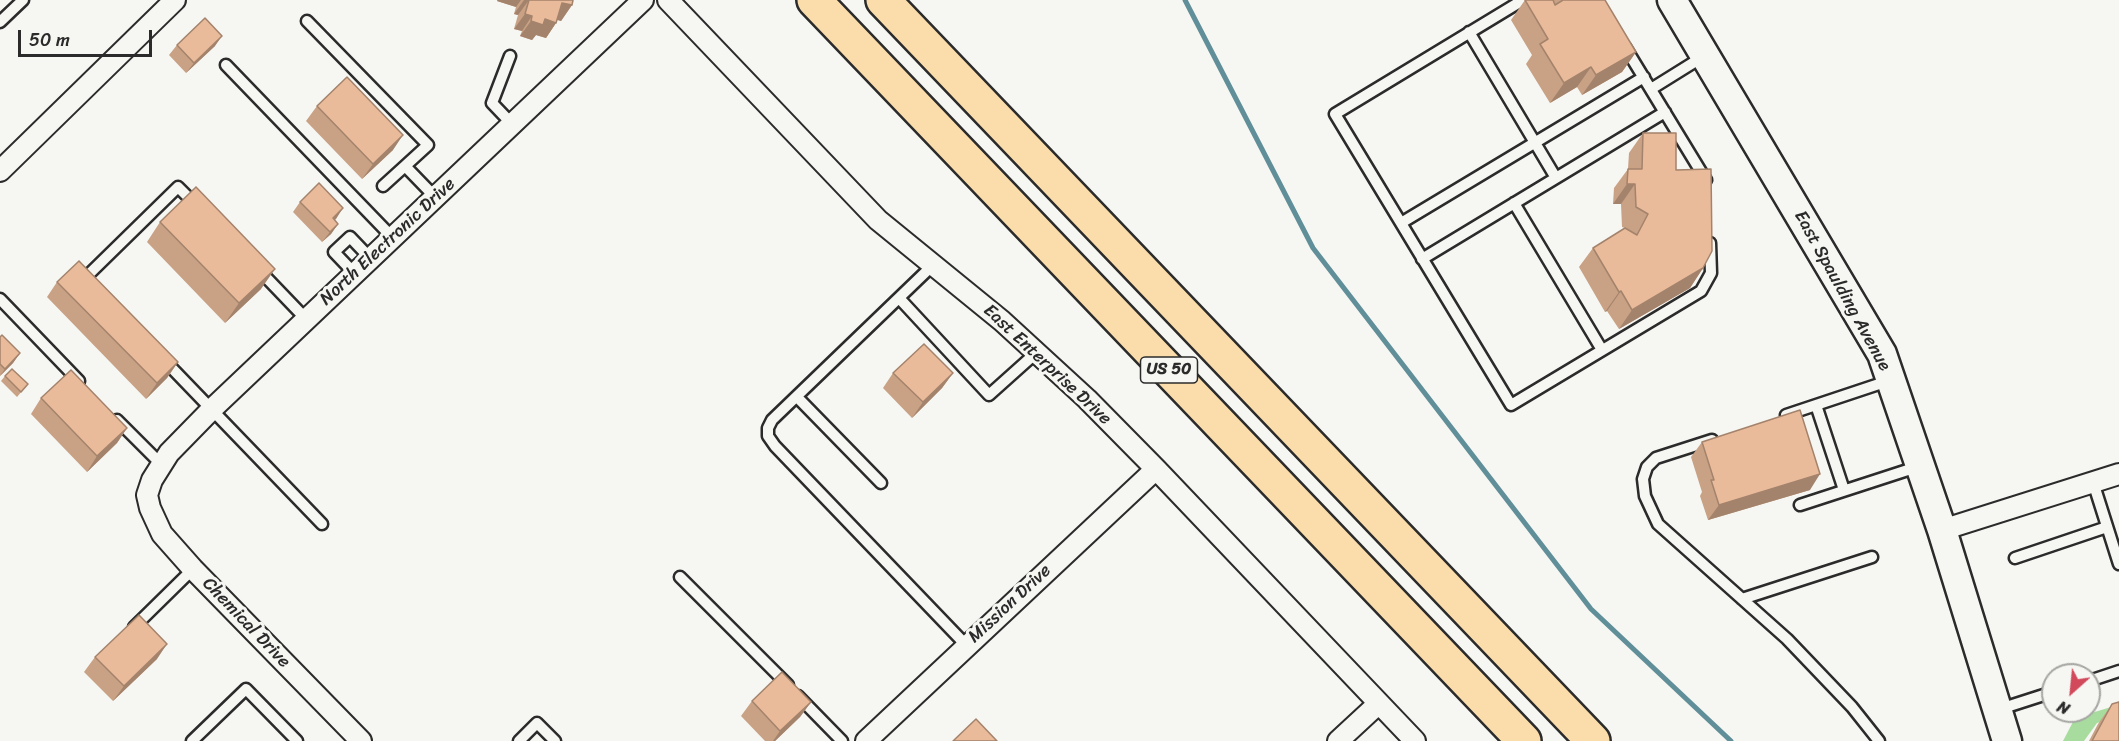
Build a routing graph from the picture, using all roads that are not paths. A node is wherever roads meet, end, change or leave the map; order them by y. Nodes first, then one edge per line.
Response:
1 (24, 0) edge
2 (175, 0) edge
3 (643, 0) edge
4 (668, 0) edge
5 (814, 0) edge
6 (883, 0) edge
7 (1523, 0) edge
8 (1672, 0) edge
9 (307, 21) dead end
10 (0, 22) edge
11 (1469, 33) junction
12 (1621, 39) edge
13 (510, 56) dead end
14 (1705, 56) junction
15 (226, 65) dead end
16 (1644, 77) junction
17 (1651, 89) junction
18 (1665, 112) junction
19 (513, 125) junction
20 (1535, 143) junction
21 (405, 166) junction
22 (0, 171) edge
23 (1556, 178) junction
24 (383, 186) dead end
25 (1709, 195) edge
26 (436, 198) junction
27 (1514, 203) junction
28 (203, 213) edge
29 (1401, 223) junction
30 (1710, 229) edge
31 (393, 238) junction
32 (371, 259) junction
33 (1422, 259) junction
34 (252, 264) edge
35 (933, 265) junction
36 (355, 274) junction
37 (92, 287) edge
38 (899, 298) junction
39 (0, 299) edge
40 (306, 319) junction
41 (1602, 350) junction
42 (156, 352) edge
43 (1037, 352) junction
44 (1891, 380) junction
45 (86, 387) edge
46 (797, 397) junction
47 (1816, 405) junction
48 (212, 409) junction
49 (108, 411) edge
50 (1777, 418) edge
51 (1723, 436) edge
52 (161, 464) junction
53 (1920, 466) junction
54 (1156, 469) junction
55 (2119, 474) edge
56 (2093, 482) junction
57 (881, 483) dead end
58 (1844, 490) junction
59 (147, 495) joint
60 (1800, 505) dead end
61 (322, 524) dead end
62 (2108, 528) junction
63 (1942, 530) junction
64 (1872, 557) dead end
65 (2015, 558) dead end
66 (2119, 564) edge
67 (192, 569) junction
68 (680, 577) dead end
69 (1742, 599) junction
70 (134, 627) edge
71 (966, 645) junction
72 (2119, 671) edge
73 (2101, 677) edge
74 (2041, 696) edge
75 (1378, 704) junction
76 (1997, 710) junction
77 (192, 741) edge
78 (297, 741) edge
79 (362, 741) edge
80 (519, 741) edge
81 (555, 741) edge
82 (842, 741) edge
83 (866, 741) edge
84 (1338, 741) edge
85 (1415, 741) edge
86 (1524, 741) edge
87 (1593, 741) edge
88 (1879, 741) edge
89 (2007, 741) edge

1 - 10 lane
2 - 22 street
3 - 19 street, North Electronic Drive
4 - 35 street, East Enterprise Drive
5 - 86 highway, US 50
6 - 87 highway, US 50
7 - 11 lane
8 - 14 street, East Spaulding Avenue
9 - 21 lane
11 - 20 lane
11 - 29 lane
12 - 16 lane
13 - 19 lane
14 - 17 lane
14 - 44 street, East Spaulding Avenue
15 - 31 lane
16 - 17 lane
16 - 20 lane
17 - 18 lane
18 - 23 lane
18 - 25 lane
19 - 26 street, North Electronic Drive
20 - 23 lane
20 - 29 lane
21 - 24 lane
21 - 26 lane
23 - 27 lane
26 - 31 street, North Electronic Drive
27 - 33 lane
27 - 41 lane
28 - 37 lane
29 - 33 lane
30 - 41 lane
31 - 32 street, North Electronic Drive
32 - 36 street, North Electronic Drive
32 - 36 lane
33 - 41 lane
34 - 40 lane
35 - 38 lane
35 - 43 street, East Enterprise Drive
36 - 40 street, North Electronic Drive
38 - 43 lane
38 - 46 lane
39 - 45 lane
40 - 48 street, North Electronic Drive
42 - 48 lane
43 - 54 street, East Enterprise Drive
44 - 47 lane
44 - 53 street, East Spaulding Avenue
46 - 57 lane
46 - 71 lane
47 - 50 lane
47 - 58 lane
48 - 52 street, North Electronic Drive
48 - 61 lane
49 - 52 lane
51 - 69 lane
52 - 59 street, North Electronic Drive
53 - 58 lane
53 - 63 street, East Spaulding Avenue
54 - 71 street, Mission Drive
54 - 75 street, East Enterprise Drive
55 - 56 street
56 - 62 lane
56 - 63 street
58 - 60 lane
59 - 67 street, Chemical Drive
62 - 65 lane
62 - 66 lane
63 - 76 street, East Spaulding Avenue
64 - 69 lane
67 - 70 lane
67 - 79 street, Chemical Drive
68 - 82 lane
69 - 88 lane
71 - 83 street, Mission Drive
72 - 73 lane
74 - 76 lane
75 - 84 street
75 - 85 street, East Enterprise Drive
76 - 89 street, East Spaulding Avenue
77 - 78 lane
80 - 81 lane

